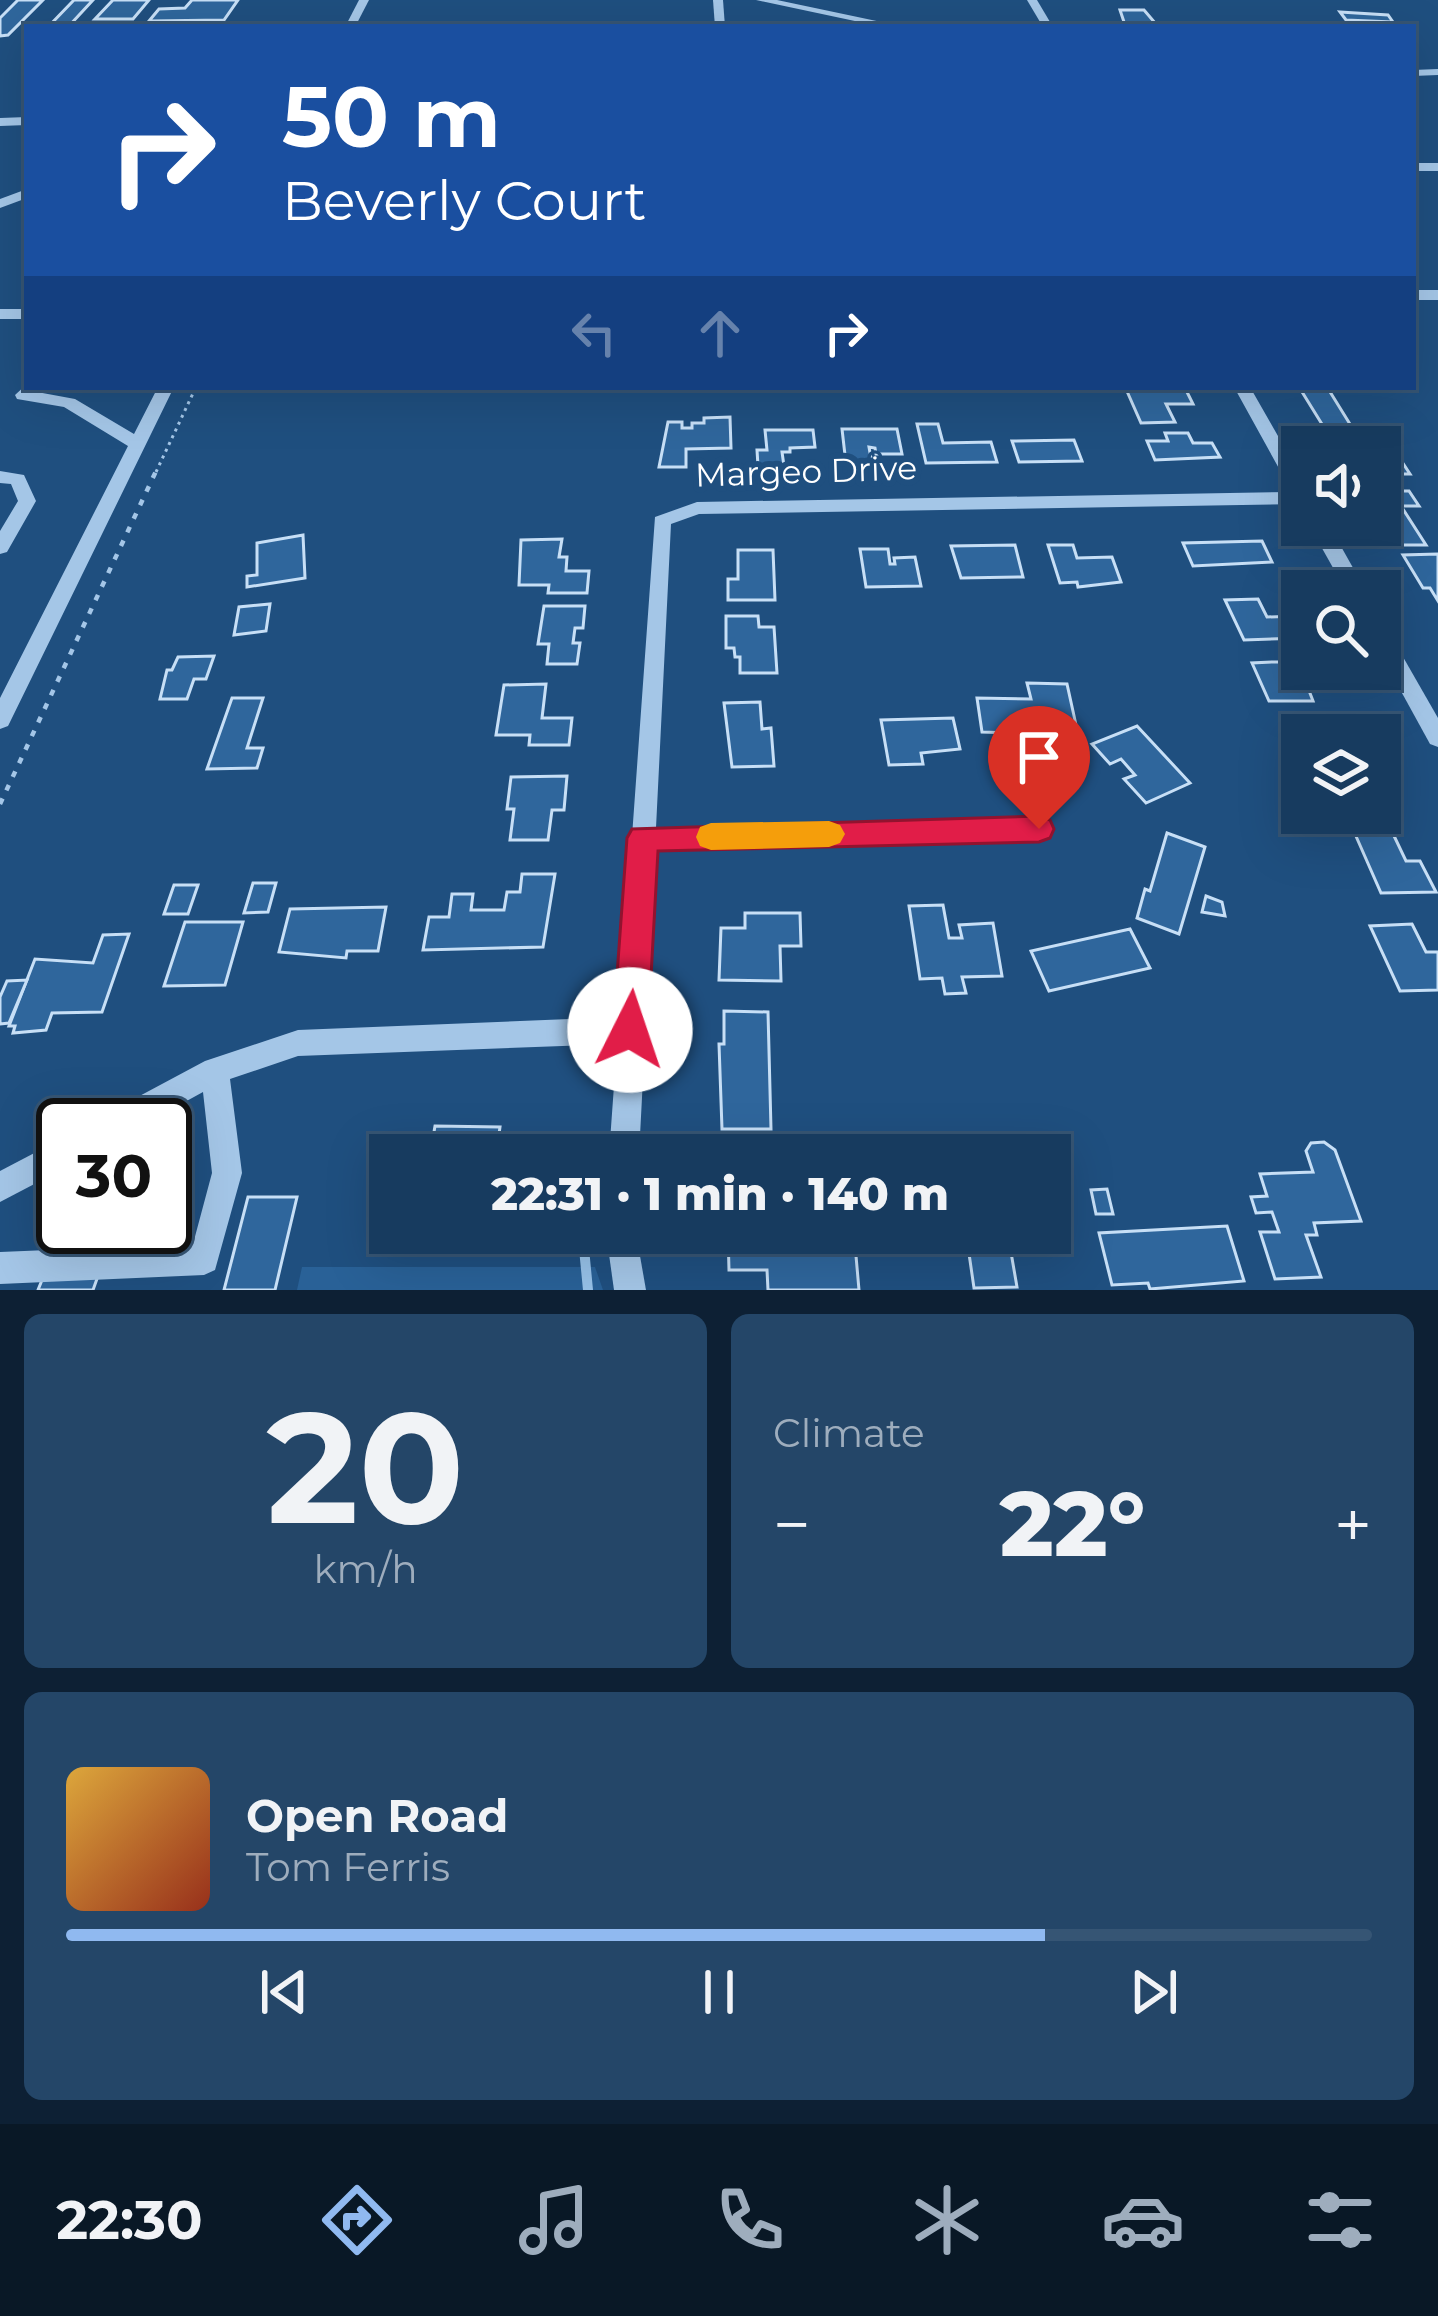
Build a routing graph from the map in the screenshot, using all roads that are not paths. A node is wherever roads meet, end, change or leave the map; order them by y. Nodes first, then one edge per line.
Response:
1 (761, 0) edge
2 (885, 24) edge
3 (165, 390) edge
4 (1244, 390) edge
5 (28, 391) edge
6 (0, 397) edge
7 (138, 444) junction
8 (1281, 458) edge
9 (0, 477) edge
10 (1281, 496) edge
11 (0, 547) edge
12 (1401, 672) edge
13 (0, 720) edge
14 (1438, 738) edge
15 (1039, 829) dead end
16 (643, 838) junction
17 (630, 1030) junction
18 (215, 1071) junction
19 (164, 1098) edge
20 (625, 1134) edge
21 (36, 1168) edge
22 (0, 1187) edge
23 (625, 1254) edge
24 (0, 1268) edge
25 (631, 1290) edge

1 - 2 street
3 - 7 street
4 - 8 street
5 - 6 street
5 - 7 street
7 - 13 street
9 - 11 street
10 - 16 street, Margeo Drive
12 - 14 street
15 - 16 street
16 - 17 street, Margeo Drive
17 - 18 street
17 - 20 street, Margeo Drive
18 - 19 street
18 - 24 street
21 - 22 street
23 - 25 street

